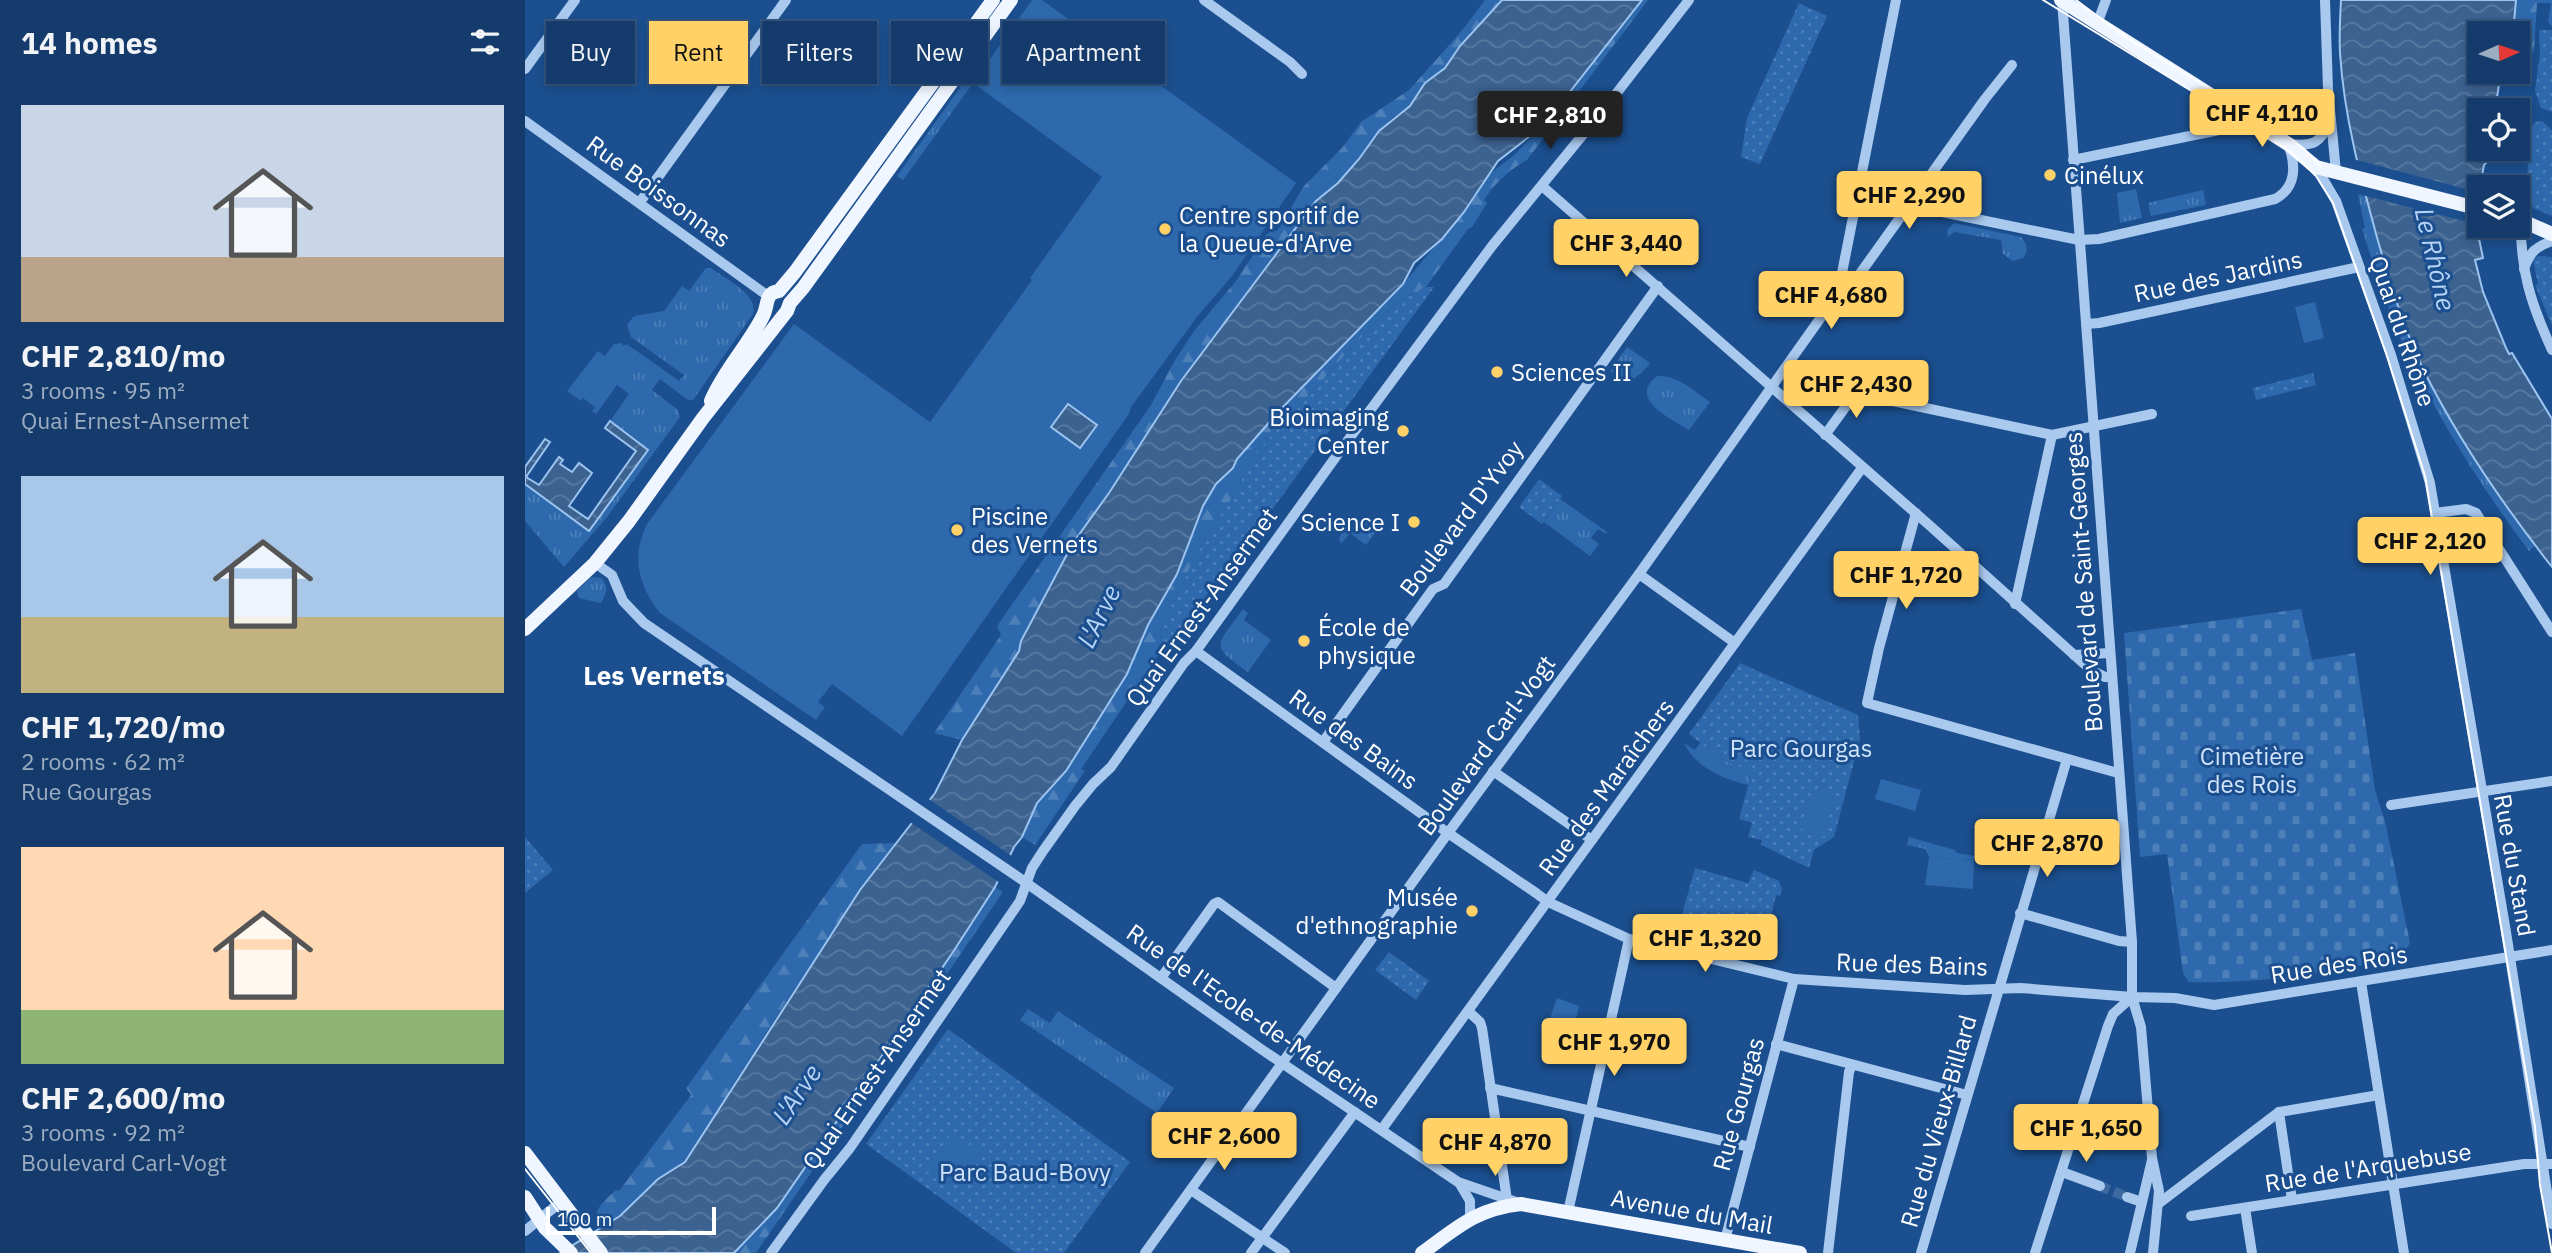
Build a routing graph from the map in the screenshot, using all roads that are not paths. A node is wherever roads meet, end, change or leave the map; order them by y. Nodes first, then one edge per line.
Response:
1 (575, 0) edge
2 (786, 0) edge
3 (993, 0) edge
4 (1011, 0) edge
5 (1204, 0) edge
6 (1689, 0) edge
7 (1896, 0) edge
8 (2061, 0) edge
9 (2106, 0) edge
10 (2325, 0) edge
11 (2097, 24) junction
12 (2012, 65) dead end
13 (525, 69) edge
14 (1302, 74) dead end
15 (2331, 119) junction
16 (525, 121) edge
17 (2253, 123) junction
18 (2288, 144) junction
19 (2073, 160) junction
20 (2316, 167) junction
21 (2336, 172) junction
22 (1542, 186) junction
23 (640, 202) junction
24 (1908, 205) junction
25 (2467, 206) edge
26 (2530, 224) edge
27 (2552, 234) edge
28 (2521, 238) edge
29 (2079, 240) junction
30 (2552, 241) edge
31 (1865, 266) junction
32 (1843, 267) junction
33 (2359, 267) junction
34 (2523, 271) junction
35 (1658, 286) junction
36 (771, 298) junction
37 (1835, 299) junction
38 (786, 308) junction
39 (2086, 324) junction
40 (2552, 350) edge
41 (1772, 387) junction
42 (2152, 414) dead end
43 (703, 418) junction
44 (2093, 428) junction
45 (1825, 435) junction
46 (2052, 435) junction
47 (1862, 468) junction
48 (1916, 513) junction
49 (2435, 513) junction
50 (596, 563) junction
51 (1639, 574) junction
52 (2015, 604) junction
53 (525, 629) edge
54 (2552, 632) edge
55 (1735, 643) junction
56 (1196, 651) junction
57 (2110, 653) junction
58 (2074, 655) junction
59 (2111, 677) junction
60 (1323, 742) junction
61 (2067, 759) junction
62 (1493, 771) junction
63 (2118, 773) junction
64 (2552, 781) edge
65 (2481, 791) junction
66 (2391, 805) dead end
67 (1448, 833) junction
68 (1592, 840) junction
69 (1027, 885) junction
70 (1548, 902) junction
71 (2020, 913) junction
72 (1629, 939) junction
73 (2131, 942) junction
74 (2552, 950) edge
75 (2510, 957) junction
76 (1161, 978) junction
77 (1794, 979) junction
78 (2361, 982) junction
79 (1336, 988) junction
80 (1998, 989) junction
81 (2132, 997) junction
82 (1469, 1012) junction
83 (1776, 1044) junction
84 (1283, 1063) junction
85 (1852, 1065) junction
86 (1490, 1088) junction
87 (1967, 1095) junction
88 (2379, 1095) junction
89 (1591, 1110) junction
90 (1355, 1112) junction
91 (2279, 1112) junction
92 (1382, 1129) junction
93 (1750, 1147) junction
94 (525, 1153) edge
95 (2152, 1158) junction
96 (2547, 1165) edge
97 (2062, 1172) junction
98 (1458, 1182) junction
99 (2393, 1184) junction
100 (2100, 1186) tunnel mouth
101 (1191, 1190) junction
102 (525, 1197) edge
103 (2127, 1197) tunnel mouth
104 (2292, 1200) junction
105 (562, 1201) junction
106 (1514, 1202) junction
107 (2142, 1202) junction
108 (2158, 1204) junction
109 (2245, 1208) junction
110 (1568, 1212) junction
111 (2191, 1216) dead end
112 (532, 1217) edge
113 (1470, 1218) junction
114 (2552, 1224) edge
115 (525, 1231) edge
116 (1262, 1238) junction
117 (1725, 1240) junction
118 (2404, 1251) edge
119 (571, 1253) edge
120 (601, 1253) edge
121 (771, 1253) edge
122 (1145, 1253) edge
123 (1251, 1253) edge
124 (1285, 1253) edge
125 (1422, 1253) edge
126 (1800, 1253) edge
127 (1828, 1253) edge
128 (1921, 1253) edge
129 (2035, 1253) edge
130 (2130, 1253) edge
131 (2153, 1253) edge
132 (2252, 1253) edge

1 - 13 street
2 - 23 street
3 - 36 main road
4 - 38 main road
5 - 14 street
6 - 22 street, Quai Ernest-Ansermet
7 - 32 street
8 - 11 main road
8 - 19 street, Boulevard de Saint-Georges
9 - 11 street
10 - 15 street
11 - 17 main road
12 - 24 street, Boulevard Carl-Vogt
15 - 18 street
15 - 21 street
16 - 23 street, Rue Boissonnas
17 - 18 main road
17 - 19 street
18 - 20 main road
18 - 29 street
19 - 29 street, Boulevard de Saint-Georges
20 - 21 main road
20 - 33 street, Quai du Rhône
21 - 25 main road
22 - 35 street
22 - 56 street, Quai Ernest-Ansermet
23 - 36 street, Rue Boissonnas
24 - 29 street
24 - 31 street, Boulevard Carl-Vogt
26 - 27 main road
28 - 34 street
29 - 39 street, Boulevard de Saint-Georges
30 - 34 street
31 - 32 street
31 - 37 street, Boulevard Carl-Vogt
32 - 37 street
33 - 39 street, Rue des Jardins
33 - 49 street, Quai du Rhône
34 - 40 street
35 - 41 street
35 - 60 street, Boulevard D'Yvoy
36 - 38 main road
36 - 38 main road
36 - 43 main road
37 - 41 street, Boulevard Carl-Vogt
38 - 43 main road
39 - 44 street, Boulevard de Saint-Georges
41 - 45 street
41 - 51 street, Boulevard Carl-Vogt
42 - 44 street
43 - 50 main road
44 - 46 street
44 - 57 street, Boulevard de Saint-Georges
45 - 46 street
45 - 47 street
46 - 52 street
47 - 48 street
47 - 55 street, Rue des Maraîchers
48 - 52 street
48 - 61 street
49 - 54 street
49 - 65 street, Rue du Stand
50 - 53 main road
50 - 69 street, Rue de l'Ecole-de-Médecine
51 - 55 street
51 - 62 street, Boulevard Carl-Vogt
52 - 58 street
55 - 68 street, Rue des Maraîchers
56 - 60 street, Rue des Bains
56 - 69 street, Quai Ernest-Ansermet
57 - 58 street
57 - 59 street, Boulevard de Saint-Georges
58 - 59 street
59 - 63 street, Boulevard de Saint-Georges
60 - 67 street, Rue des Bains
61 - 63 street
61 - 71 street, Rue du Vieux-Billard
62 - 67 street, Boulevard Carl-Vogt
62 - 68 street
63 - 73 street, Boulevard de Saint-Georges
64 - 65 street
65 - 66 street
65 - 75 street, Rue du Stand
67 - 70 street, Rue des Bains
67 - 79 street, Boulevard Carl-Vogt
68 - 70 street, Rue des Maraîchers
69 - 76 street, Rue de l'Ecole-de-Médecine
69 - 121 street, Quai Ernest-Ansermet
70 - 72 street, Rue des Bains
70 - 82 street, Rue des Maraîchers
71 - 73 street
71 - 80 street, Rue du Vieux-Billard
72 - 77 street, Rue des Bains
72 - 89 street
73 - 81 street, Boulevard de Saint-Georges
74 - 75 street, Rue des Rois
75 - 78 street, Rue des Rois
75 - 96 street, Rue du Stand
76 - 79 street
76 - 84 street, Rue de l'Ecole-de-Médecine
77 - 80 street, Rue des Bains
77 - 83 street, Rue Gourgas
78 - 81 street, Rue des Rois
78 - 88 street
79 - 84 street, Boulevard Carl-Vogt
80 - 81 street, Rue des Bains
80 - 87 street, Rue du Vieux-Billard
81 - 95 street, Boulevard de Saint-Georges
81 - 97 street
82 - 86 street
82 - 92 street, Rue des Maraîchers
83 - 85 street
83 - 93 street, Rue Gourgas
84 - 90 street, Rue de l'Ecole-de-Médecine
84 - 101 street, Boulevard Carl-Vogt
85 - 87 street
85 - 127 street
86 - 89 street
86 - 106 street
87 - 128 street, Rue du Vieux-Billard
88 - 91 street
88 - 99 street
89 - 93 street
89 - 110 street
90 - 92 street, Rue de l'Ecole-de-Médecine
90 - 116 street
91 - 104 street
91 - 108 street
92 - 98 street, Rue de l'Ecole-de-Médecine
93 - 117 street, Rue Gourgas
94 - 105 main road
95 - 107 street
95 - 108 street
96 - 99 street, Rue de l'Arquebuse
96 - 114 street, Rue du Stand
97 - 100 street
97 - 129 street
98 - 106 street, Rue de l'Ecole-de-Médecine
98 - 113 street
99 - 104 street, Rue de l'Arquebuse
99 - 118 street
101 - 116 street
101 - 122 street, Boulevard Carl-Vogt
102 - 112 main road
103 - 107 street
104 - 109 street, Rue de l'Arquebuse
105 - 112 street
105 - 120 main road
106 - 110 main road, Avenue du Mail
106 - 113 main road, Avenue du Mail
107 - 130 street
108 - 131 street
109 - 111 street, Rue de l'Arquebuse
109 - 132 street
110 - 117 main road, Avenue du Mail
112 - 115 street
112 - 119 main road
113 - 125 main road, Avenue du Mail
116 - 123 street
116 - 124 street
117 - 126 main road, Avenue du Mail

